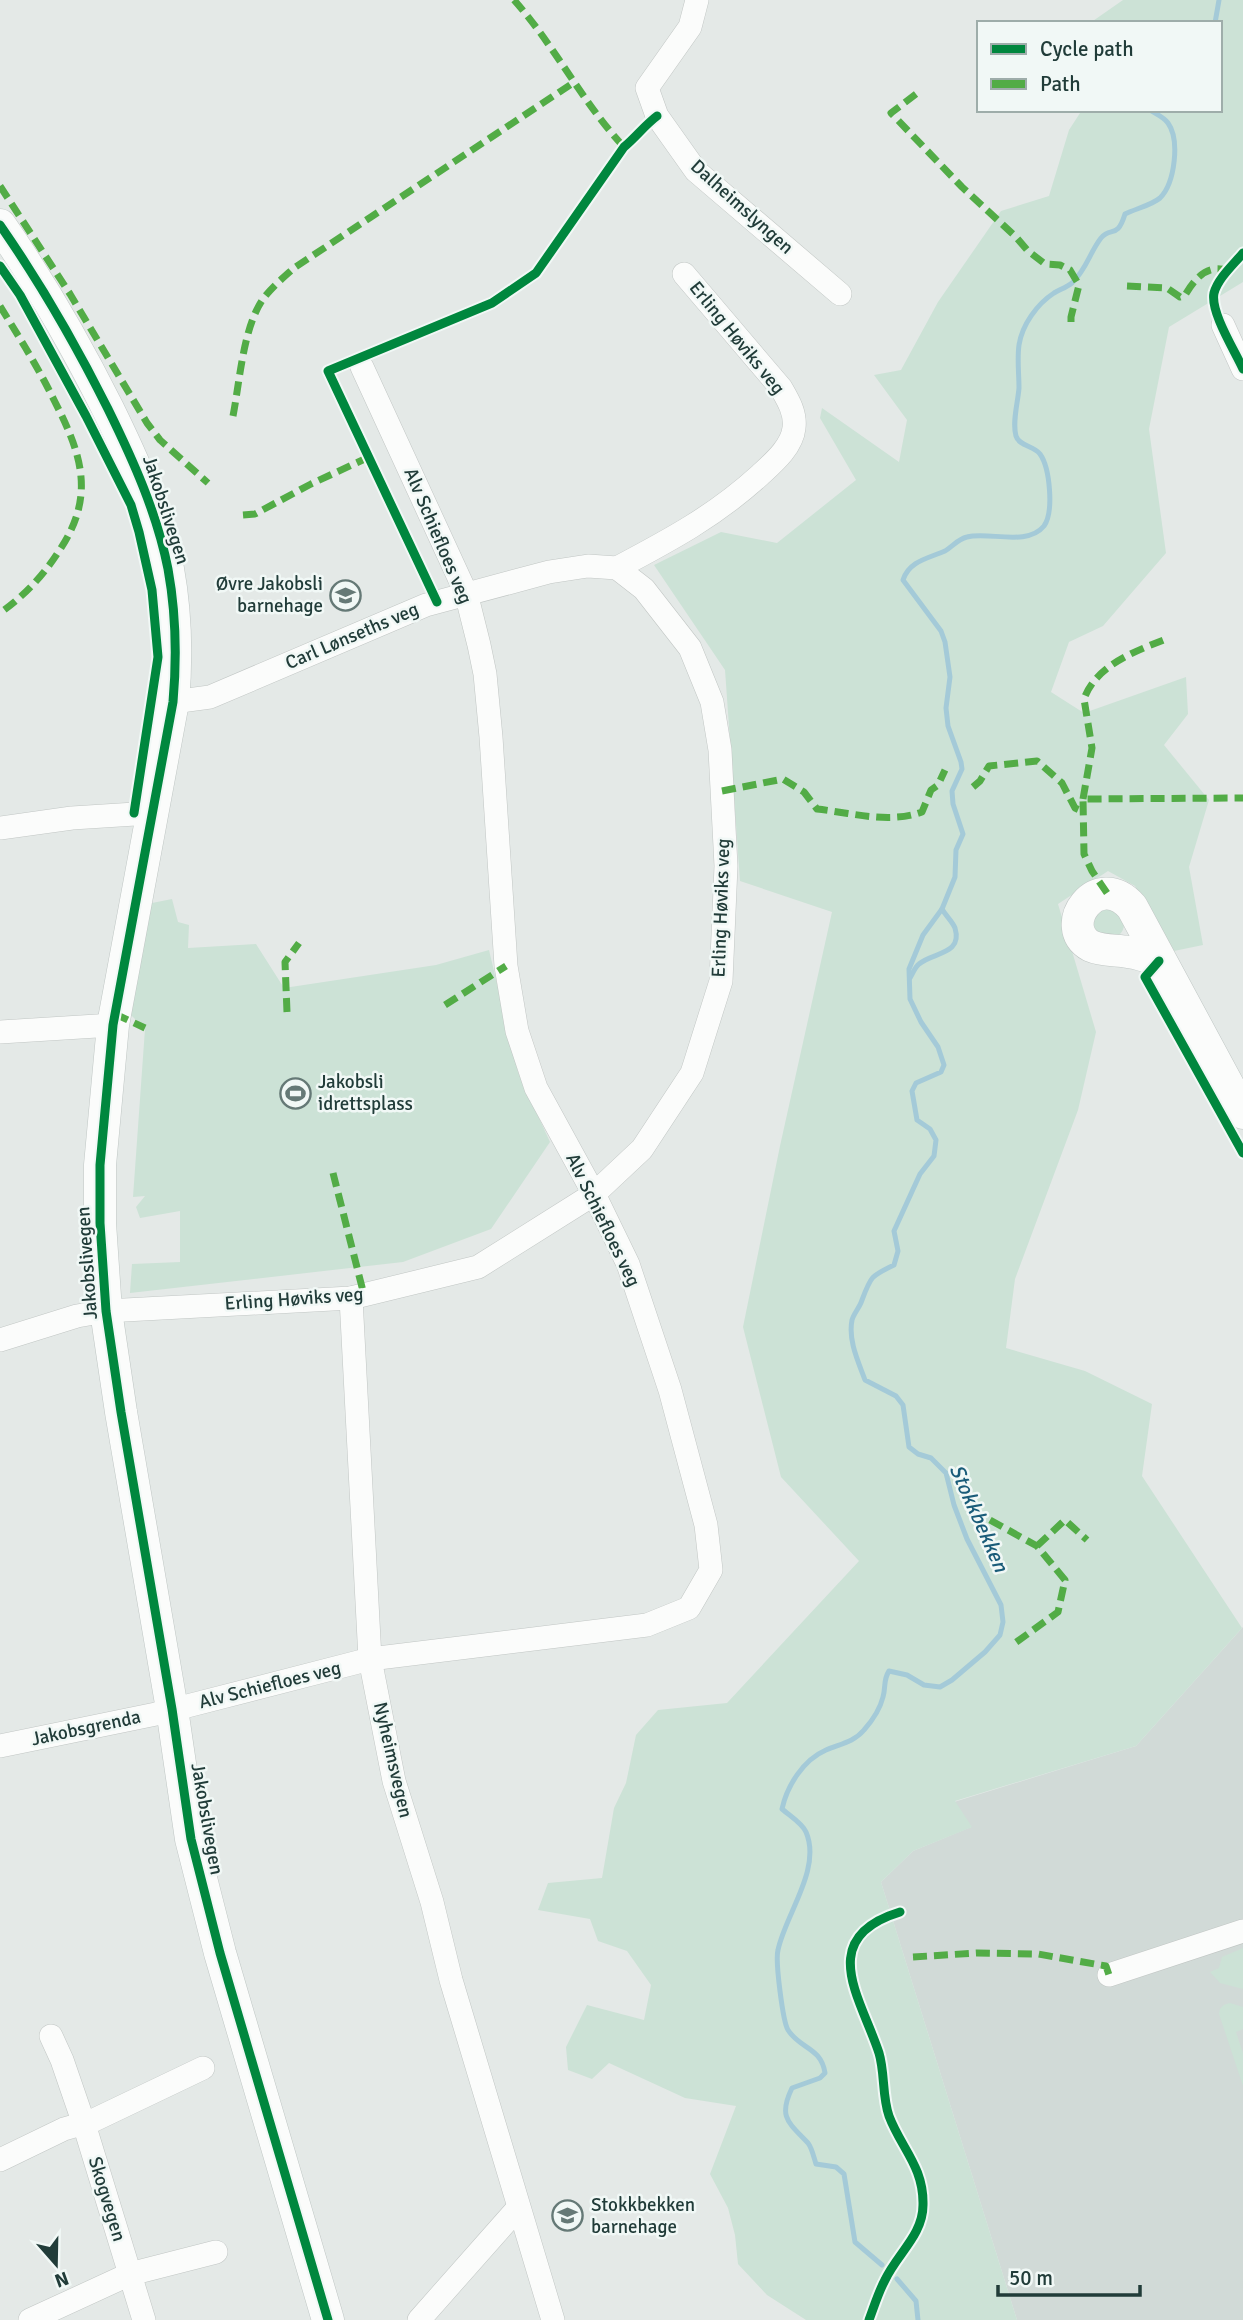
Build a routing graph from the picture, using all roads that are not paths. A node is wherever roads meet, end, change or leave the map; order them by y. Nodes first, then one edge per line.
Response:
1 (697, 0) edge
2 (0, 225) edge
3 (684, 274) dead end
4 (840, 294) dead end
5 (1223, 325) dead end
6 (362, 367) dead end
7 (1243, 369) edge
8 (617, 568) junction
9 (466, 593) junction
10 (173, 702) junction
11 (151, 813) junction
12 (0, 828) edge
13 (1159, 961) dead end
14 (113, 1025) junction
15 (0, 1032) edge
16 (1243, 1113) edge
17 (594, 1194) junction
18 (351, 1298) junction
19 (106, 1311) junction
20 (0, 1340) edge
21 (370, 1659) junction
22 (172, 1709) junction
23 (0, 1746) edge
24 (1243, 1931) edge
25 (1109, 1975) dead end
26 (51, 2036) dead end
27 (203, 2068) dead end
28 (84, 2124) junction
29 (0, 2160) edge
30 (519, 2208) junction
31 (216, 2252) dead end
32 (130, 2274) junction
33 (30, 2320) edge
34 (144, 2320) edge
35 (328, 2320) edge
36 (419, 2320) edge
37 (552, 2320) edge

1 - 4 street, Dalheimslyngen
2 - 10 street, Jakobslivegen
3 - 8 street, Erling Høviks veg
5 - 7 street
6 - 9 street, Alv Schiefloes veg
8 - 9 street, Carl Lønseths veg
8 - 17 street, Erling Høviks veg
9 - 10 street, Carl Lønseths veg
9 - 17 street, Alv Schiefloes veg
10 - 11 street, Jakobslivegen
11 - 12 street
11 - 14 street, Jakobslivegen
13 - 16 street
14 - 15 street
14 - 19 street, Jakobslivegen
17 - 18 street, Erling Høviks veg
17 - 21 street, Alv Schiefloes veg
18 - 19 street, Erling Høviks veg
18 - 21 street, Nyheimsvegen
19 - 20 street, Erling Høviks veg
19 - 22 street, Jakobslivegen
21 - 22 street, Alv Schiefloes veg
21 - 30 street, Nyheimsvegen
22 - 23 street, Jakobsgrenda
22 - 35 street, Jakobslivegen
24 - 25 street
26 - 28 street, Skogvegen
27 - 28 street
28 - 29 street
28 - 32 street, Skogvegen
30 - 36 street
30 - 37 street, Nyheimsvegen
31 - 32 street
32 - 33 street
32 - 34 street, Skogvegen

